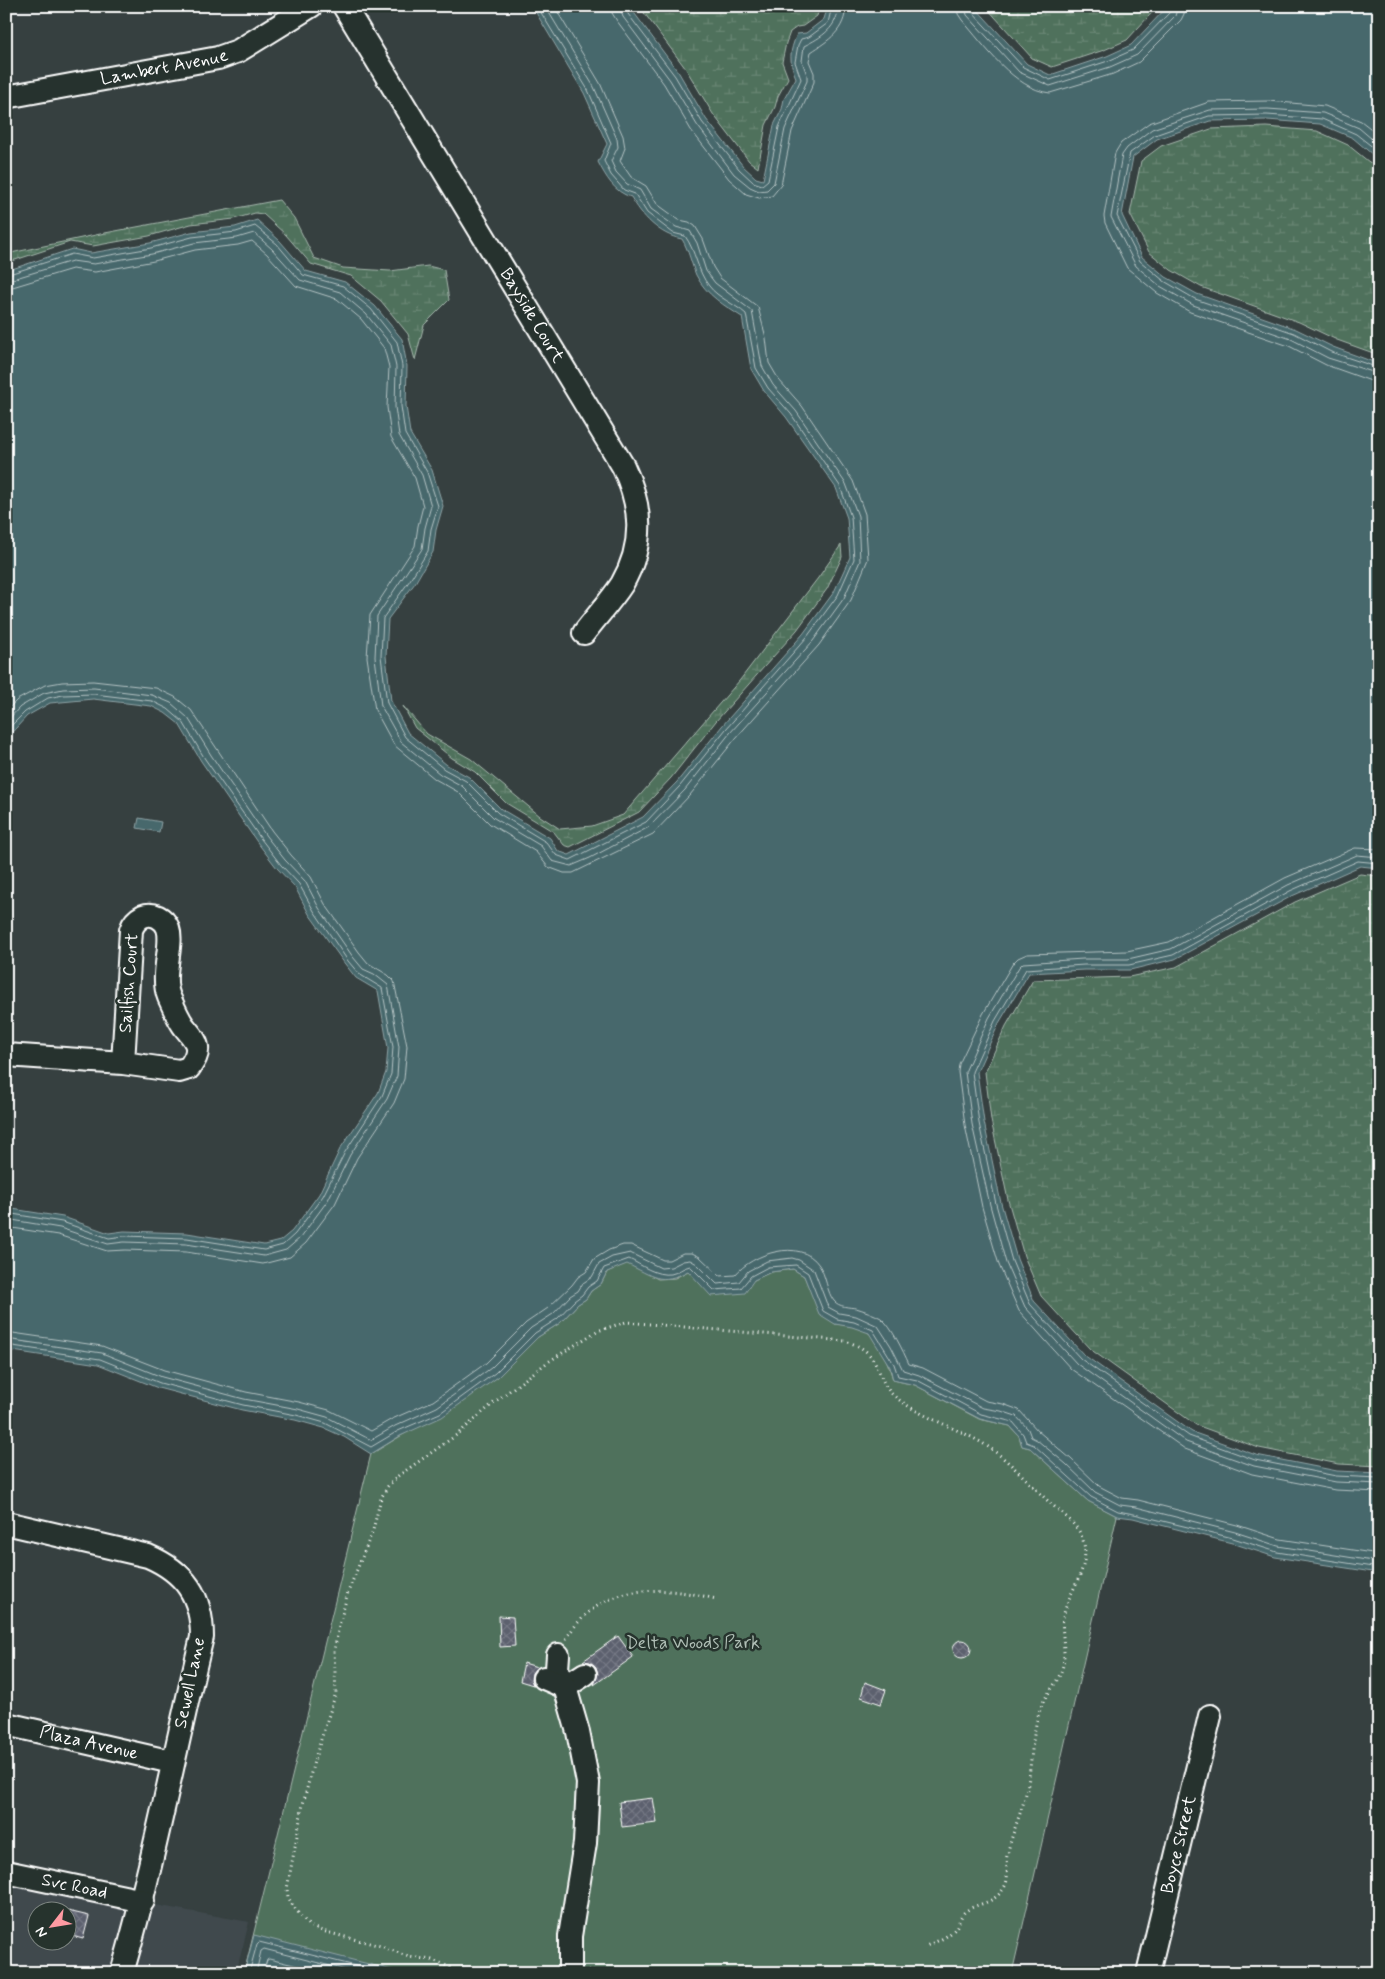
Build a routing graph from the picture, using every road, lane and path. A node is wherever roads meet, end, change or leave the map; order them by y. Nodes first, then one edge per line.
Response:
1 (311, 6) edge
2 (344, 6) edge
3 (6, 97) edge
4 (584, 633) dead end
5 (6, 1055) edge
6 (124, 1063) junction
7 (6, 1524) edge
8 (716, 1599) dead end
9 (558, 1655) joint
10 (585, 1674) dead end
11 (544, 1678) dead end
12 (565, 1688) junction
13 (1210, 1716) dead end
14 (6, 1724) edge
15 (172, 1762) junction
16 (6, 1872) edge
17 (143, 1901) junction
18 (926, 1946) dead end
19 (122, 1973) edge
20 (459, 1973) edge
21 (570, 1973) edge
22 (1148, 1973) edge

1 - 3 street, Lambert Avenue
2 - 4 street, Bayside Court
5 - 6 street, Sailfish Court
6 - 6 street, Sailfish Court
7 - 15 street, Sewell Lane
8 - 9 path
9 - 12 street
10 - 12 street
11 - 12 street
12 - 21 street
13 - 22 street, Boyce Street
14 - 15 street, Plaza Avenue
15 - 17 street, Sewell Lane
16 - 17 street, Svc Road
17 - 19 street, Sewell Lane
18 - 20 path

